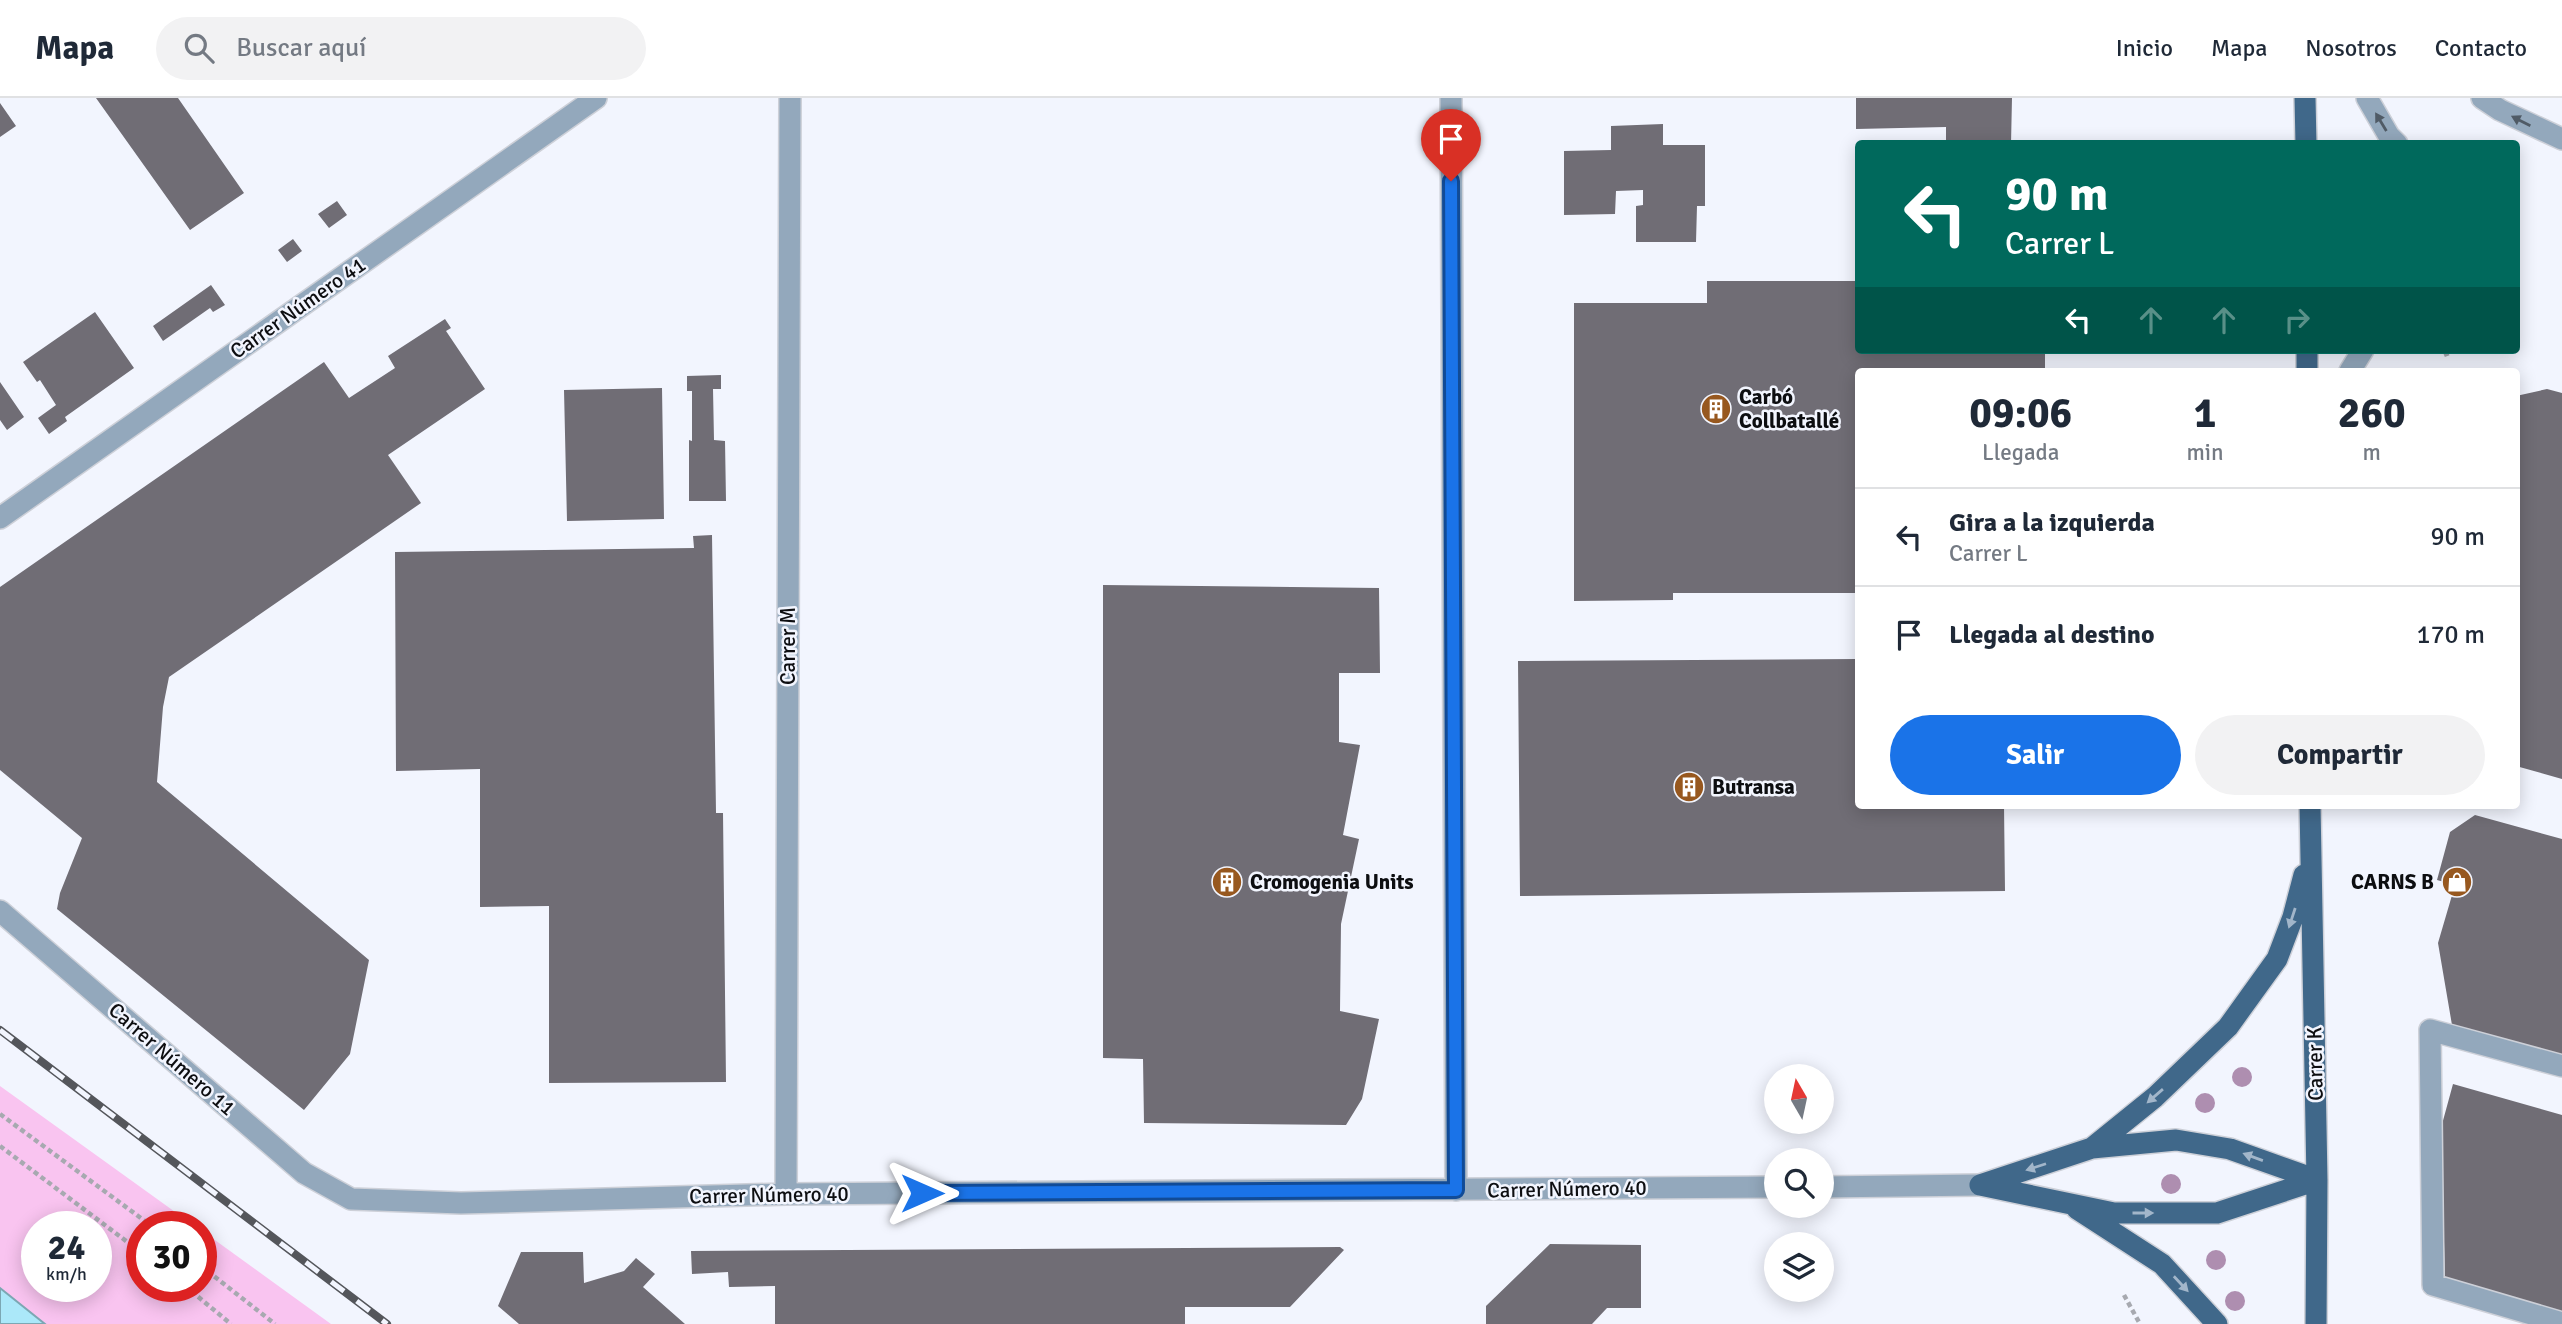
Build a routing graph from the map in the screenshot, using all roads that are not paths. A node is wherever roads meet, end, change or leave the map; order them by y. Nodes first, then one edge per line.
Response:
1 (596, 98) edge
2 (790, 98) edge
3 (1451, 98) edge
4 (2305, 98) edge
5 (2367, 98) edge
6 (2482, 98) edge
7 (2562, 139) edge
8 (2306, 140) edge
9 (2393, 140) edge
10 (0, 518) edge
11 (2310, 809) edge
12 (2311, 853) junction
13 (0, 911) edge
14 (2562, 1066) edge
15 (2092, 1148) junction
16 (2317, 1180) junction
17 (1980, 1185) junction
18 (1764, 1187) edge
19 (1834, 1187) edge
20 (1456, 1190) junction
21 (786, 1194) junction
22 (351, 1199) joint
23 (2066, 1203) junction
24 (2562, 1323) edge
25 (2217, 1324) edge
26 (2316, 1324) edge

1 - 10 street, Carrer Número 41
2 - 21 street, Carrer M
3 - 20 street
4 - 8 main road
9 -> 5 street
7 -> 6 street
11 - 12 main road, Carrer K
12 -> 15 main road
12 - 16 main road, Carrer K
13 - 22 street, Carrer Número 11
14 - 24 street
16 -> 15 main road
15 -> 17 main road
23 -> 16 main road
16 - 26 main road, Carrer K
17 - 19 street
17 - 23 main road
18 - 20 street, Carrer Número 40
20 - 21 street, Carrer Número 40
21 - 22 street, Carrer Número 40
23 -> 25 main road

